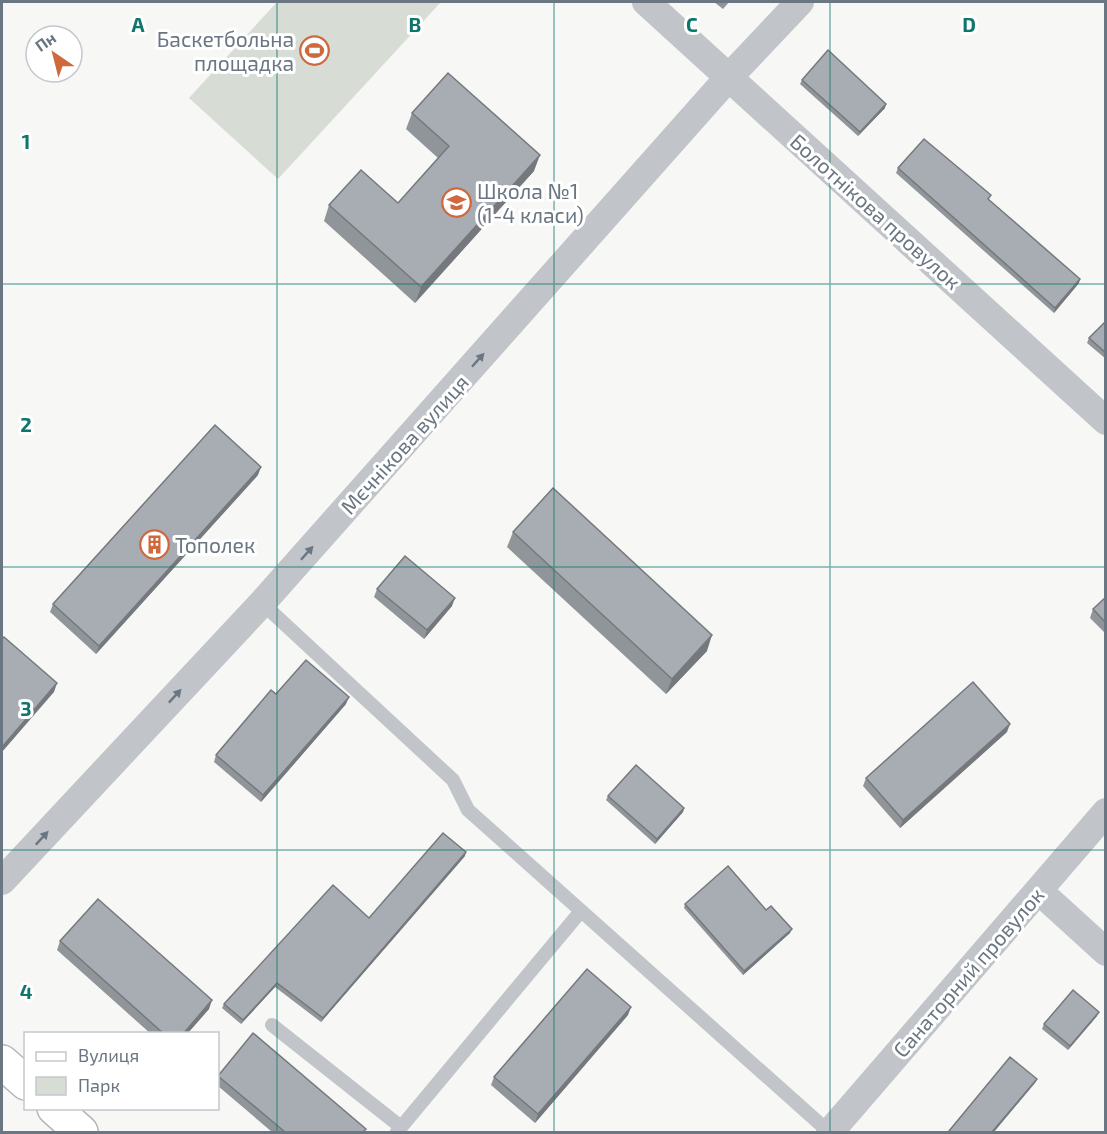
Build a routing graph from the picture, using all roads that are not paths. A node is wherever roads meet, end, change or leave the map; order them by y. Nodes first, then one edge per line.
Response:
1 (646, 2) edge
2 (800, 2) edge
3 (729, 77) junction
4 (1106, 420) edge
5 (262, 603) junction
6 (1106, 812) edge
7 (2, 881) edge
8 (1039, 891) junction
9 (581, 911) junction
10 (1106, 952) edge
11 (272, 1025) dead end
12 (2, 1062) edge
13 (24, 1081) edge
14 (56, 1110) edge
15 (399, 1130) edge
16 (81, 1132) edge
17 (830, 1132) edge

1 - 3 street, Болотнікова провулок
2 - 3 street, Мєчнікова вулиця
3 - 4 street, Болотнікова провулок
5 -> 3 street, Мєчнікова вулиця
7 -> 5 street, Мєчнікова вулиця
5 - 9 lane
6 - 8 street, Санаторний провулок
8 - 10 street
8 - 17 street, Санаторний провулок
9 - 15 lane
9 - 17 lane
11 - 15 lane
12 - 13 main road
14 - 16 main road

